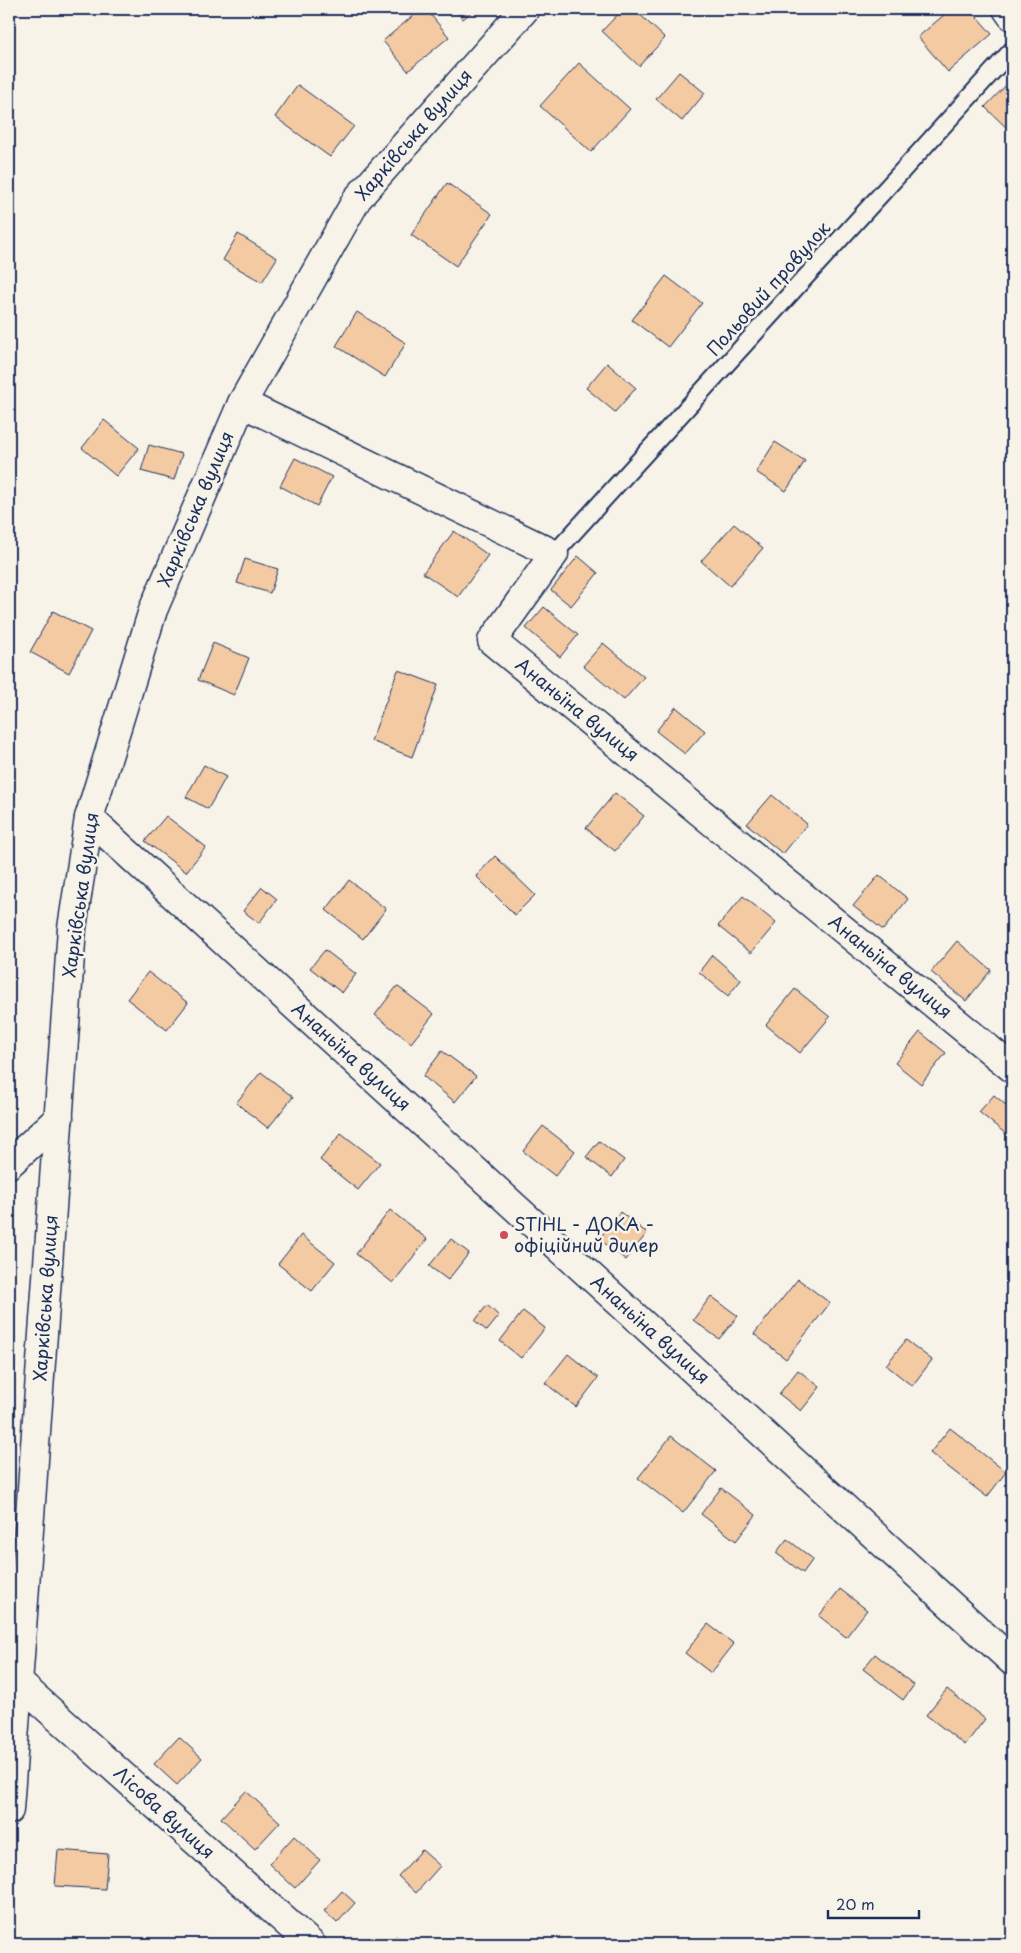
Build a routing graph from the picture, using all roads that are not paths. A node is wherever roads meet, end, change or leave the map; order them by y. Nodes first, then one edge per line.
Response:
1 (525, 9) edge
2 (1007, 9) edge
3 (1012, 16) edge
4 (1012, 50) edge
5 (242, 403) junction
6 (554, 554) junction
7 (89, 818) junction
8 (1012, 1068) edge
9 (59, 1118) junction
10 (9, 1164) edge
11 (1012, 1661) edge
12 (18, 1682) junction
13 (9, 1810) edge
14 (311, 1944) edge

1 - 5 street, Харківська вулиця
2 - 3 street
4 - 6 lane, Польовий провулок
5 - 6 street
5 - 7 street, Харківська вулиця
6 - 8 street, Ананьїна вулиця
7 - 9 street, Харківська вулиця
7 - 11 street, Ананьїна вулиця
9 - 10 street
9 - 12 street, Харківська вулиця
12 - 13 street, Харківська вулиця
12 - 14 street, Лісова вулиця

